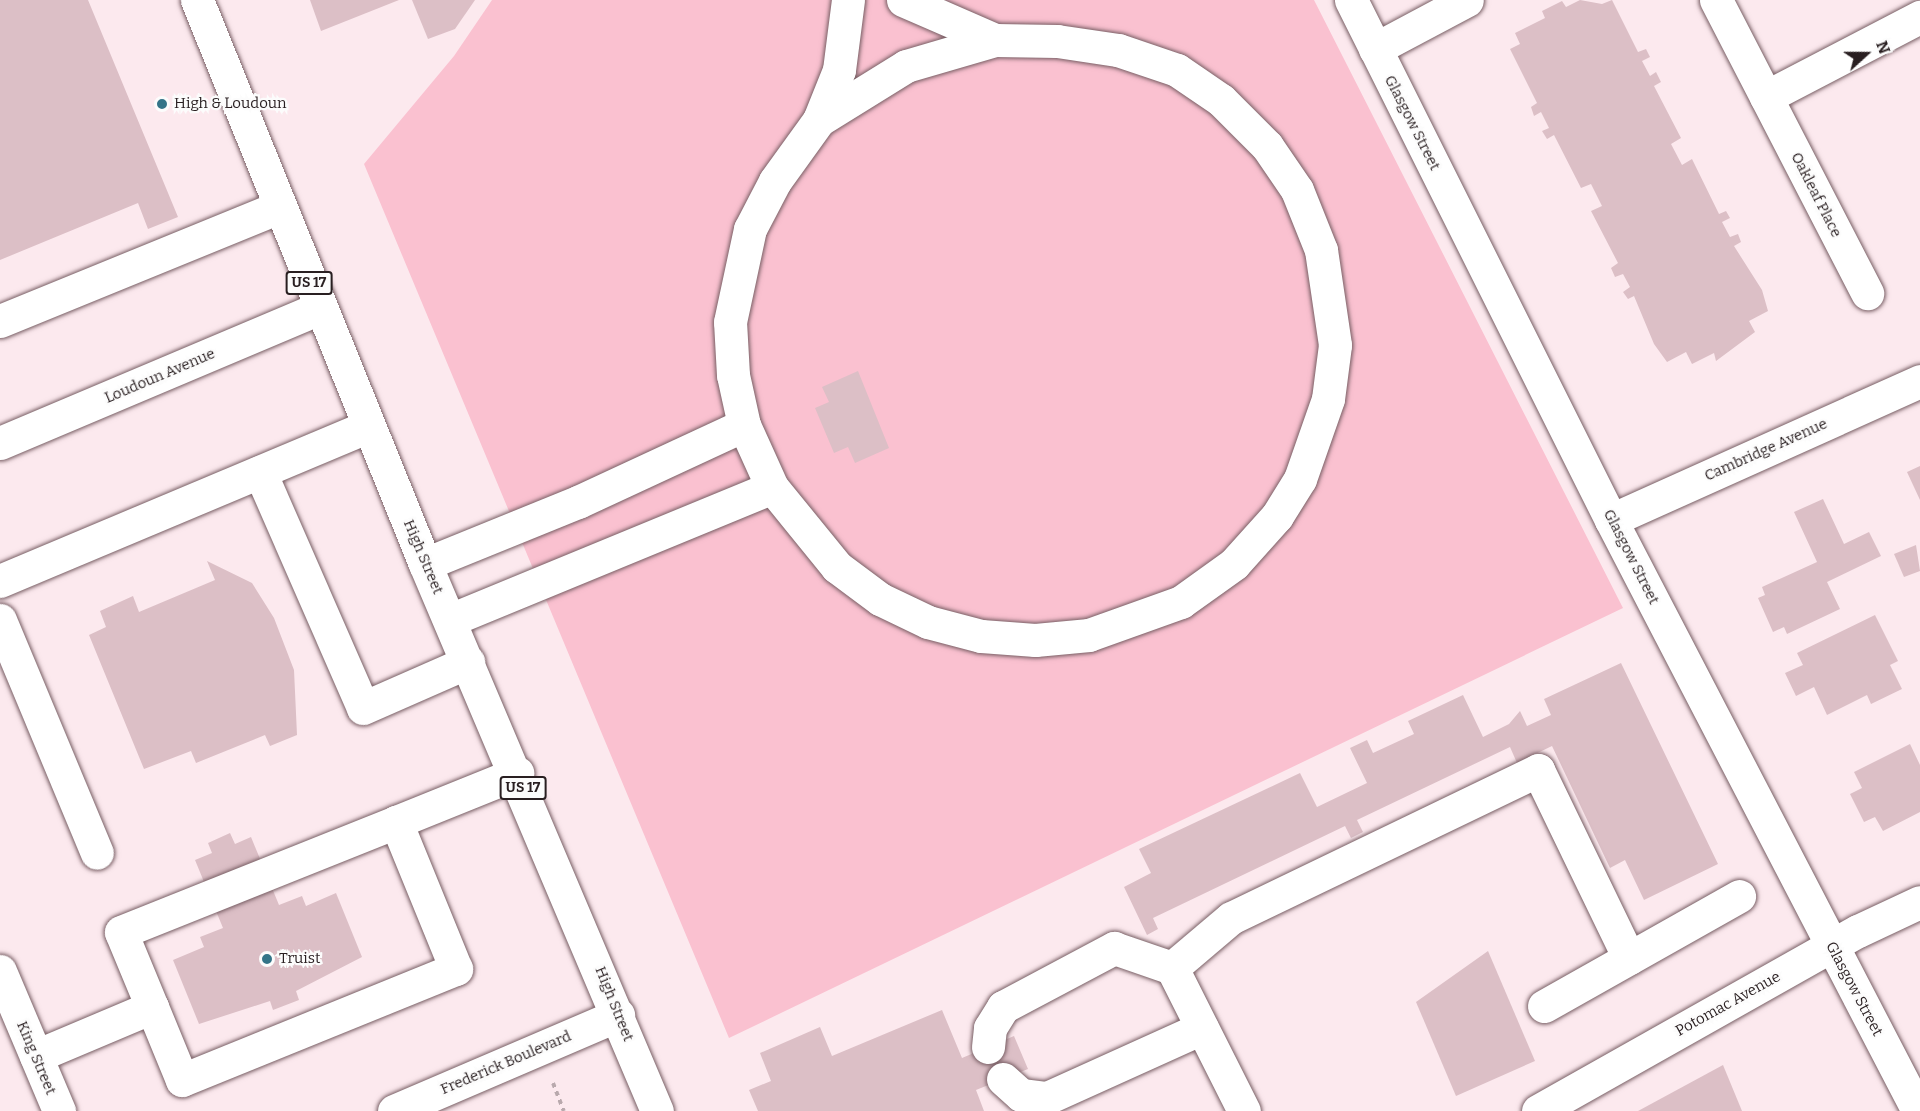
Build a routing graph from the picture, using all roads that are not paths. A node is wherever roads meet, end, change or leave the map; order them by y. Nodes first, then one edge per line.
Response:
1 (197, 0) edge
2 (848, 0) edge
3 (903, 0) edge
4 (1351, 0) edge
5 (1467, 0) edge
6 (1716, 0) edge
7 (1920, 17) edge
8 (995, 40) junction
9 (1375, 49) junction
10 (1766, 97) junction
11 (819, 120) junction
12 (279, 207) junction
13 (1867, 293) dead end
14 (320, 308) junction
15 (0, 321) edge
16 (1920, 381) edge
17 (368, 426) junction
18 (744, 426) junction
19 (0, 443) edge
20 (260, 472) junction
21 (772, 487) junction
22 (1611, 520) junction
23 (425, 564) junction
24 (0, 580) edge
25 (0, 620) edge
26 (450, 620) junction
27 (468, 662) junction
28 (517, 773) junction
29 (396, 822) junction
30 (97, 853) dead end
31 (1739, 896) dead end
32 (1920, 902) edge
33 (1831, 946) junction
34 (1629, 958) junction
35 (1172, 968) junction
36 (0, 971) edge
37 (1544, 1006) dead end
38 (152, 1007) junction
39 (618, 1015) junction
40 (1202, 1028) junction
41 (988, 1047) dead end
42 (36, 1056) junction
43 (1003, 1079) dead end
44 (58, 1111) edge
45 (394, 1111) edge
46 (657, 1111) edge
47 (1244, 1111) edge
48 (1538, 1111) edge
49 (1918, 1111) edge

1 - 12 street, High Street / US 17
2 - 11 street
3 - 8 street
4 - 9 street, Glasgow Street
5 - 9 street
6 - 10 street, Oakleaf Place
7 - 10 street
8 - 11 street
8 - 21 street
9 - 22 street, Glasgow Street
10 - 13 street, Oakleaf Place
11 - 18 street
12 - 14 street, High Street / US 17
12 - 15 street
14 - 17 street, High Street / US 17
14 - 19 street, Loudoun Avenue
16 - 22 street, Cambridge Avenue
17 - 20 street
17 - 23 street, High Street / US 17
18 - 21 street
18 - 23 street
20 - 24 street
20 - 27 street
21 - 26 street
22 - 33 street, Glasgow Street
23 - 26 street, High Street / US 17
25 - 30 street
26 - 27 street, High Street / US 17
27 - 28 street, High Street / US 17
28 - 29 street
28 - 39 street, High Street / US 17
29 - 38 street
29 - 38 street
31 - 34 street
32 - 33 street, Potomac Avenue
33 - 48 street, Potomac Avenue
33 - 49 street, Glasgow Street
34 - 35 street
34 - 37 street
35 - 40 street
35 - 41 street
36 - 42 street, King Street
38 - 42 street
39 - 45 street, Frederick Boulevard
39 - 46 street, High Street / US 17
40 - 43 street
40 - 47 street
42 - 44 street, King Street

